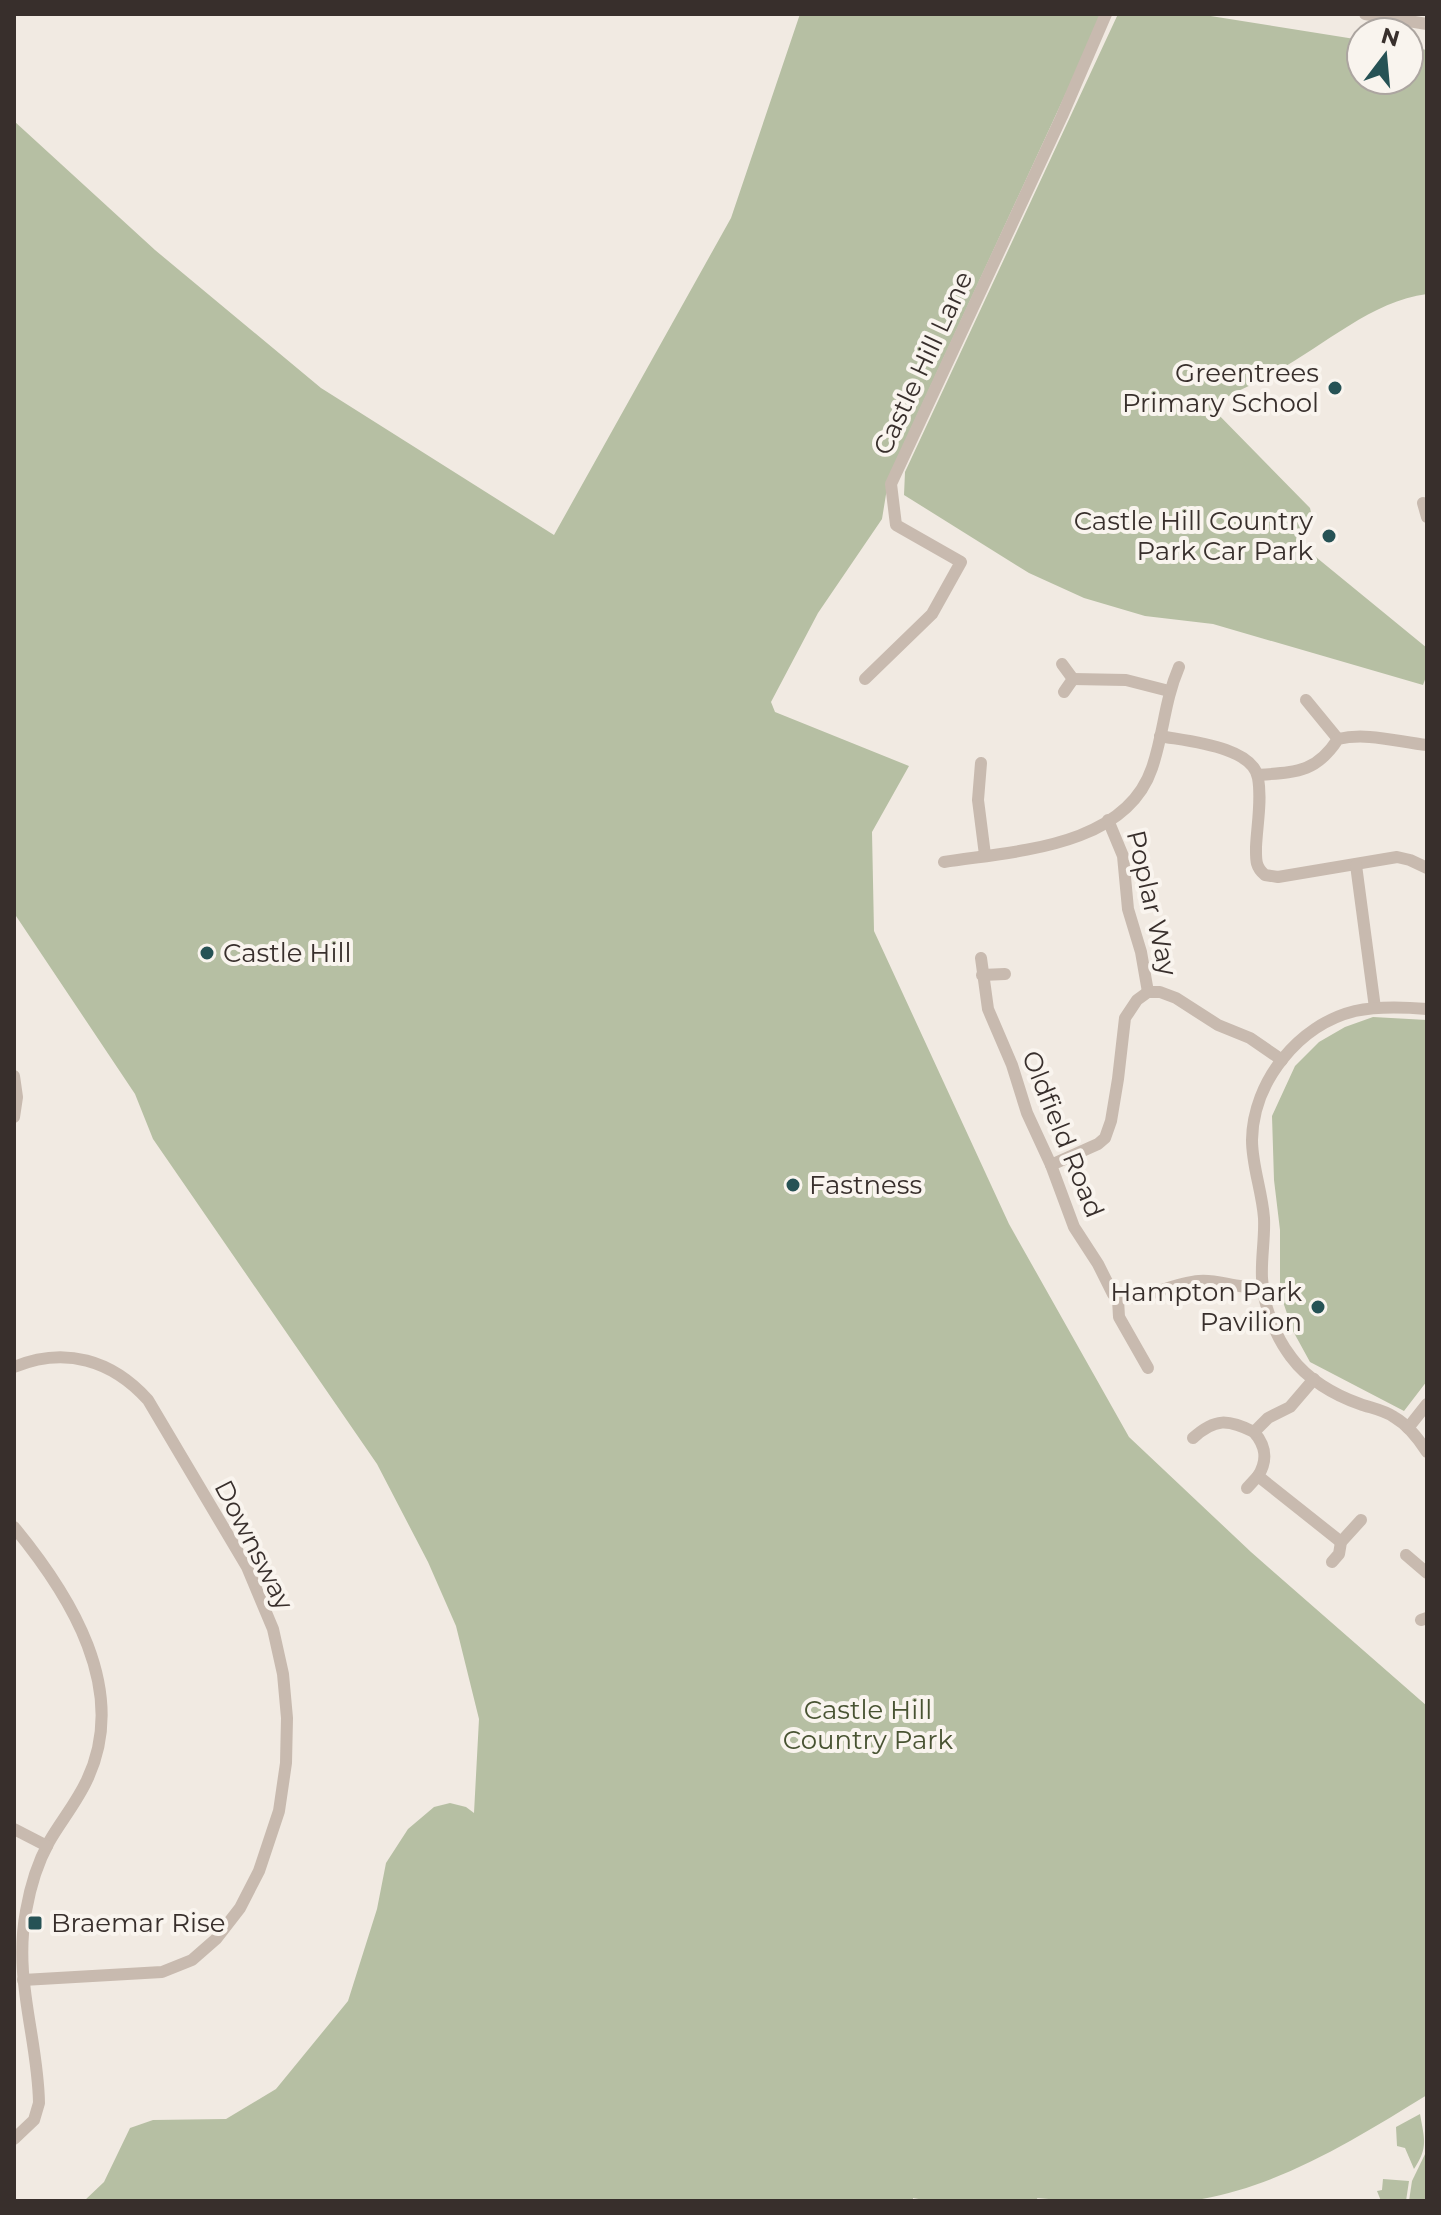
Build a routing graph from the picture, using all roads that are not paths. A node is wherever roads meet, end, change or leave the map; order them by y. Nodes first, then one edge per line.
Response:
1 (1106, 14) edge
2 (1365, 14) edge
3 (1427, 24) edge
4 (1062, 664) dead end
5 (1179, 667) dead end
6 (865, 679) dead end
7 (1073, 679) junction
8 (1169, 691) junction
9 (1064, 692) dead end
10 (1306, 700) dead end
11 (1160, 736) junction
12 (1338, 739) junction
13 (1427, 745) edge
14 (981, 763) dead end
15 (1258, 775) junction
16 (1108, 820) junction
17 (985, 855) junction
18 (944, 862) dead end
19 (1356, 865) junction
20 (1427, 868) edge
21 (981, 958) dead end
22 (1005, 974) dead end
23 (982, 975) junction
24 (1148, 992) junction
25 (1375, 1008) junction
26 (1427, 1009) edge
27 (1282, 1060) junction
28 (14, 1076) edge
29 (14, 1117) edge
30 (1051, 1165) junction
31 (1262, 1286) junction
32 (1118, 1299) junction
33 (14, 1367) edge
34 (1148, 1368) dead end
35 (1314, 1379) junction
36 (1427, 1404) edge
37 (1408, 1428) junction
38 (1254, 1432) junction
39 (1193, 1438) dead end
40 (1427, 1452) edge
41 (1258, 1476) junction
42 (1247, 1488) dead end
43 (1361, 1520) dead end
44 (14, 1527) edge
45 (1341, 1542) junction
46 (1406, 1555) dead end
47 (1332, 1562) dead end
48 (1427, 1573) edge
49 (14, 1829) edge
50 (47, 1846) junction
51 (20, 1989) edge
52 (14, 2139) edge

1 - 6 street, Castle Hill Lane
2 - 3 street
4 - 7 street
5 - 8 street
7 - 8 street
7 - 9 street
8 - 11 street
10 - 12 street
11 - 15 street
11 - 16 street
12 - 13 street
12 - 15 street
14 - 17 street
15 - 19 street
16 - 17 street
16 - 24 street, Poplar Way
17 - 18 street
19 - 20 street
19 - 25 street
21 - 23 street, Oldfield Road
22 - 23 street
23 - 30 street, Oldfield Road
24 - 27 street, Poplar Way
24 - 30 street
25 - 26 street
25 - 27 street
27 - 31 street
28 - 29 street
30 - 32 street, Oldfield Road
31 - 32 street
31 - 35 street
32 - 34 street, Oldfield Road
33 - 51 street, Downsway
35 - 37 street
35 - 38 street
36 - 37 street
37 - 40 street
38 - 39 street
38 - 41 street
41 - 42 street
41 - 45 street
43 - 45 street
44 - 50 street
45 - 47 street
46 - 48 street
49 - 50 street
50 - 51 street
51 - 52 street

